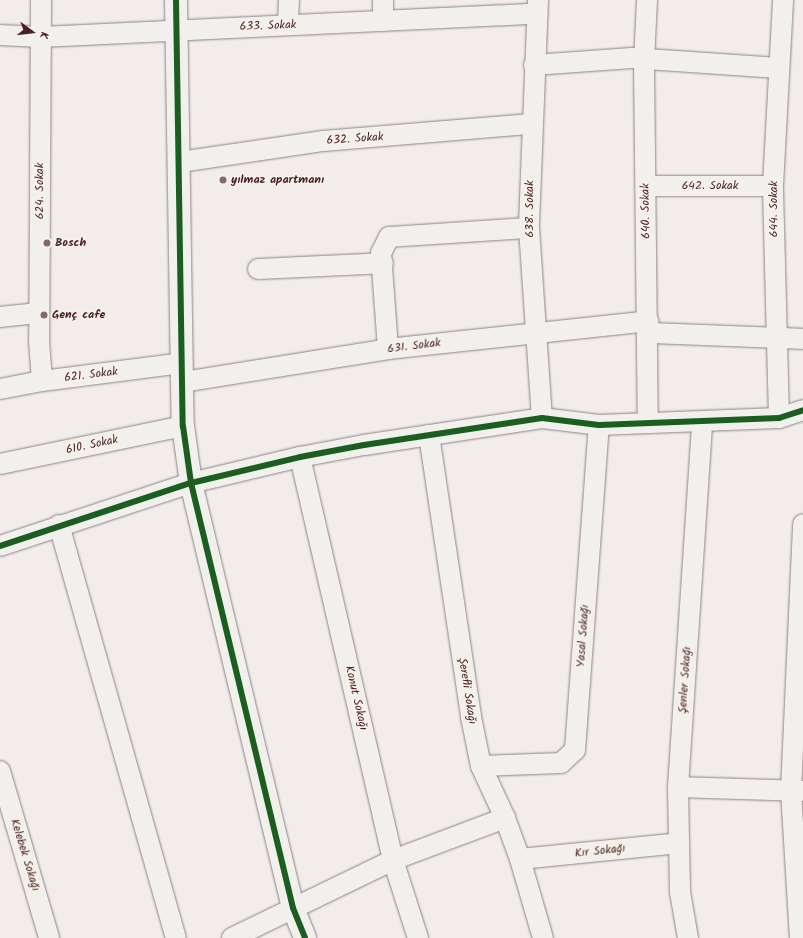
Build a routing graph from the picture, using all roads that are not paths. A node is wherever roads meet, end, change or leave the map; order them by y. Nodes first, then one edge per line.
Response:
1 (41, 0) edge
2 (176, 0) edge
3 (289, 0) edge
4 (383, 0) edge
5 (646, 0) edge
6 (783, 0) edge
7 (537, 7) edge
8 (383, 21) junction
9 (288, 25) junction
10 (177, 29) junction
11 (0, 35) edge
12 (40, 37) junction
13 (644, 60) junction
14 (534, 65) junction
15 (779, 68) junction
16 (531, 124) junction
17 (180, 162) junction
18 (646, 186) junction
19 (773, 186) junction
20 (529, 228) junction
21 (383, 263) junction
22 (258, 269) dead end
23 (39, 313) junction
24 (0, 317) edge
25 (648, 327) junction
26 (536, 331) junction
27 (776, 338) junction
28 (803, 339) edge
29 (388, 349) junction
30 (182, 372) junction
31 (42, 381) junction
32 (0, 389) edge
33 (803, 410) edge
34 (542, 418) junction
35 (779, 418) junction
36 (648, 422) junction
37 (702, 422) junction
38 (599, 425) junction
39 (183, 426) junction
40 (429, 435) junction
41 (300, 457) junction
42 (0, 464) edge
43 (191, 483) junction
44 (803, 524) edge
45 (59, 525) junction
46 (0, 546) edge
47 (481, 766) junction
48 (0, 771) edge
49 (678, 786) junction
50 (797, 791) edge
51 (506, 818) junction
52 (679, 843) junction
53 (520, 859) junction
54 (393, 860) junction
55 (293, 908) junction
56 (50, 938) edge
57 (176, 938) edge
58 (232, 938) edge
59 (305, 938) edge
60 (418, 938) edge
61 (543, 938) edge
62 (688, 938) edge
63 (800, 938) edge

1 - 12 street, 624. Sokak
2 - 10 street
3 - 9 street
4 - 8 street
5 - 13 street, 640. Sokak
6 - 15 street, 644. Sokak
7 - 8 street, 633. Sokak
7 - 14 street, 638. Sokak
8 - 9 street, 633. Sokak
9 - 10 street, 633. Sokak
10 - 12 street, 633. Sokak
10 - 17 street
11 - 12 street, 633. Sokak
12 - 23 street, 624. Sokak
13 - 14 street
13 - 15 street
13 - 18 street, 640. Sokak
14 - 16 street, 638. Sokak
15 - 19 street, 644. Sokak
16 - 17 street, 632. Sokak
16 - 20 street, 638. Sokak
17 - 30 street
18 - 19 street, 642. Sokak
18 - 25 street, 640. Sokak
19 - 27 street, 644. Sokak
20 - 21 street
20 - 26 street, 638. Sokak
21 - 22 street
21 - 29 street
23 - 24 street
23 - 31 street, 624. Sokak
25 - 26 street, 631. Sokak
25 - 27 street, 631. Sokak
25 - 36 street, 640. Sokak
26 - 29 street, 631. Sokak
26 - 34 street, 638. Sokak
27 - 28 street, 631. Sokak
27 - 35 street, 644. Sokak
29 - 30 street, 631. Sokak
30 - 31 street, 621. Sokak
30 - 39 street
31 - 32 street, 621. Sokak
33 - 35 street
34 - 38 street
34 - 40 street
35 - 37 street
36 - 37 street
36 - 38 street
37 - 49 street, Şenler Sokağı
38 - 47 street, Yasal Sokağı
39 - 42 street, 610. Sokak
39 - 43 street
40 - 41 street
40 - 47 street, Şerefli Sokağı
41 - 43 street
41 - 54 street, Konut Sokağı
43 - 45 street
43 - 55 street
44 - 50 street
45 - 46 street
45 - 57 street
47 - 51 street, Şerefli Sokağı
48 - 56 street, Kelebek Sokağı
49 - 50 street
49 - 52 street, Şenler Sokağı
50 - 63 street
51 - 53 street, Şerefli Sokağı
51 - 54 street
52 - 53 street, Kır Sokağı
52 - 62 street, Şenler Sokağı
53 - 61 street, Şerefli Sokağı
54 - 55 street
54 - 60 street, Konut Sokağı
55 - 58 street
55 - 59 street

